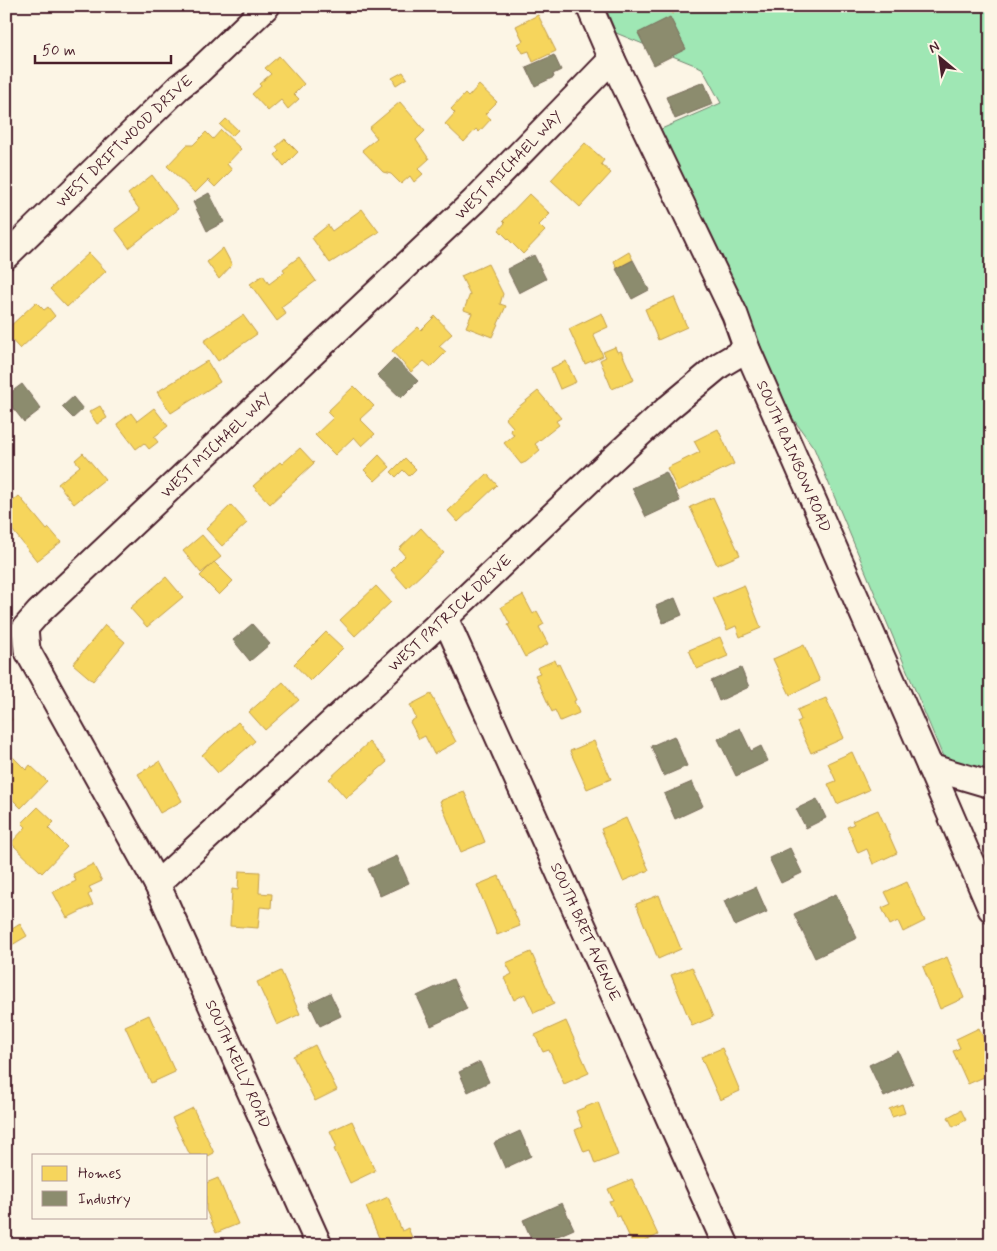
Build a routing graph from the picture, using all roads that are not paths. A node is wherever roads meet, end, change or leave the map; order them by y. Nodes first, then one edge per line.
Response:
1 (267, 6) edge
2 (590, 6) edge
3 (612, 58) junction
4 (6, 256) edge
5 (747, 349) junction
6 (445, 618) junction
7 (930, 767) junction
8 (991, 785) edge
9 (157, 884) junction
10 (991, 909) edge
11 (319, 1245) edge
12 (726, 1245) edge

1 - 4 street, WEST DRIFTWOOD DRIVE
2 - 3 street, SOUTH RAINBOW ROAD
3 - 5 street, SOUTH RAINBOW ROAD
3 - 9 street, WEST MICHAEL WAY
5 - 6 street, WEST PATRICK DRIVE
5 - 7 street, SOUTH RAINBOW ROAD
6 - 9 street, WEST PATRICK DRIVE
6 - 12 street, SOUTH BRET AVENUE
7 - 8 street
7 - 10 street, SOUTH RAINBOW ROAD
9 - 11 street, SOUTH KELLY ROAD

